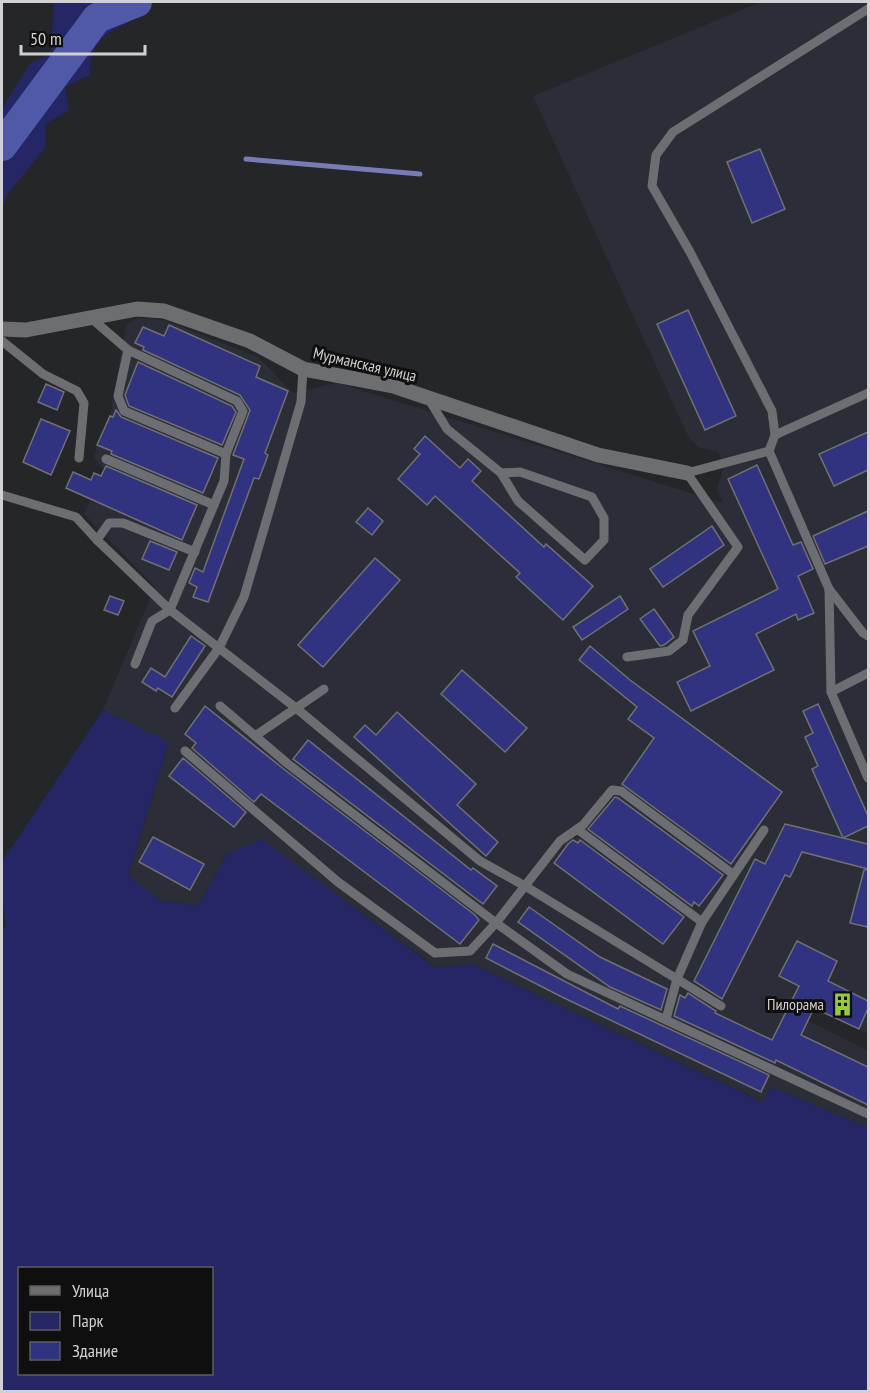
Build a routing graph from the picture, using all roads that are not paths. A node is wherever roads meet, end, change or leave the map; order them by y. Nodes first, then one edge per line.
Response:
1 (868, 9) edge
2 (91, 318) junction
3 (2, 329) edge
4 (2, 341) edge
5 (128, 350) junction
6 (303, 369) junction
7 (868, 393) edge
8 (428, 398) junction
9 (775, 435) junction
10 (768, 451) junction
11 (226, 454) junction
12 (79, 458) dead end
13 (106, 459) dead end
14 (501, 473) junction
15 (687, 473) junction
16 (2, 495) edge
17 (214, 505) junction
18 (97, 540) junction
19 (195, 552) junction
20 (829, 589) junction
21 (170, 610) junction
22 (868, 636) edge
23 (219, 648) junction
24 (627, 657) dead end
25 (135, 664) dead end
26 (868, 673) edge
27 (324, 688) dead end
28 (831, 692) junction
29 (220, 706) dead end
30 (175, 708) dead end
31 (296, 708) junction
32 (255, 736) junction
33 (185, 751) dead end
34 (868, 778) edge
35 (577, 829) junction
36 (764, 830) dead end
37 (733, 874) junction
38 (525, 886) junction
39 (702, 922) junction
40 (496, 923) junction
41 (677, 979) junction
42 (721, 1006) dead end
43 (666, 1019) junction
44 (868, 1114) edge

1 - 9 lane
2 - 3 street, Мурманская улица
2 - 5 lane
2 - 6 street, Мурманская улица
4 - 12 lane
5 - 11 lane
5 - 11 lane
6 - 8 street, Мурманская улица
6 - 23 lane
7 - 9 lane
8 - 14 lane
8 - 15 street, Мурманская улица
9 - 10 lane
10 - 15 lane
10 - 20 lane
11 - 17 lane
13 - 17 lane
14 - 14 lane
15 - 24 lane
16 - 18 lane
17 - 19 lane
18 - 19 lane
18 - 21 lane
19 - 21 lane
20 - 22 lane
20 - 28 lane
21 - 23 lane
21 - 25 lane
23 - 30 lane
23 - 31 lane
26 - 28 lane
27 - 31 lane
28 - 34 lane
29 - 32 lane
31 - 32 lane
31 - 38 lane
32 - 40 lane
33 - 40 lane
35 - 37 lane
35 - 38 lane
35 - 39 lane
36 - 37 lane
37 - 39 lane
38 - 40 lane
38 - 41 lane
39 - 41 lane
40 - 43 lane
41 - 42 lane
41 - 43 lane
43 - 44 lane

